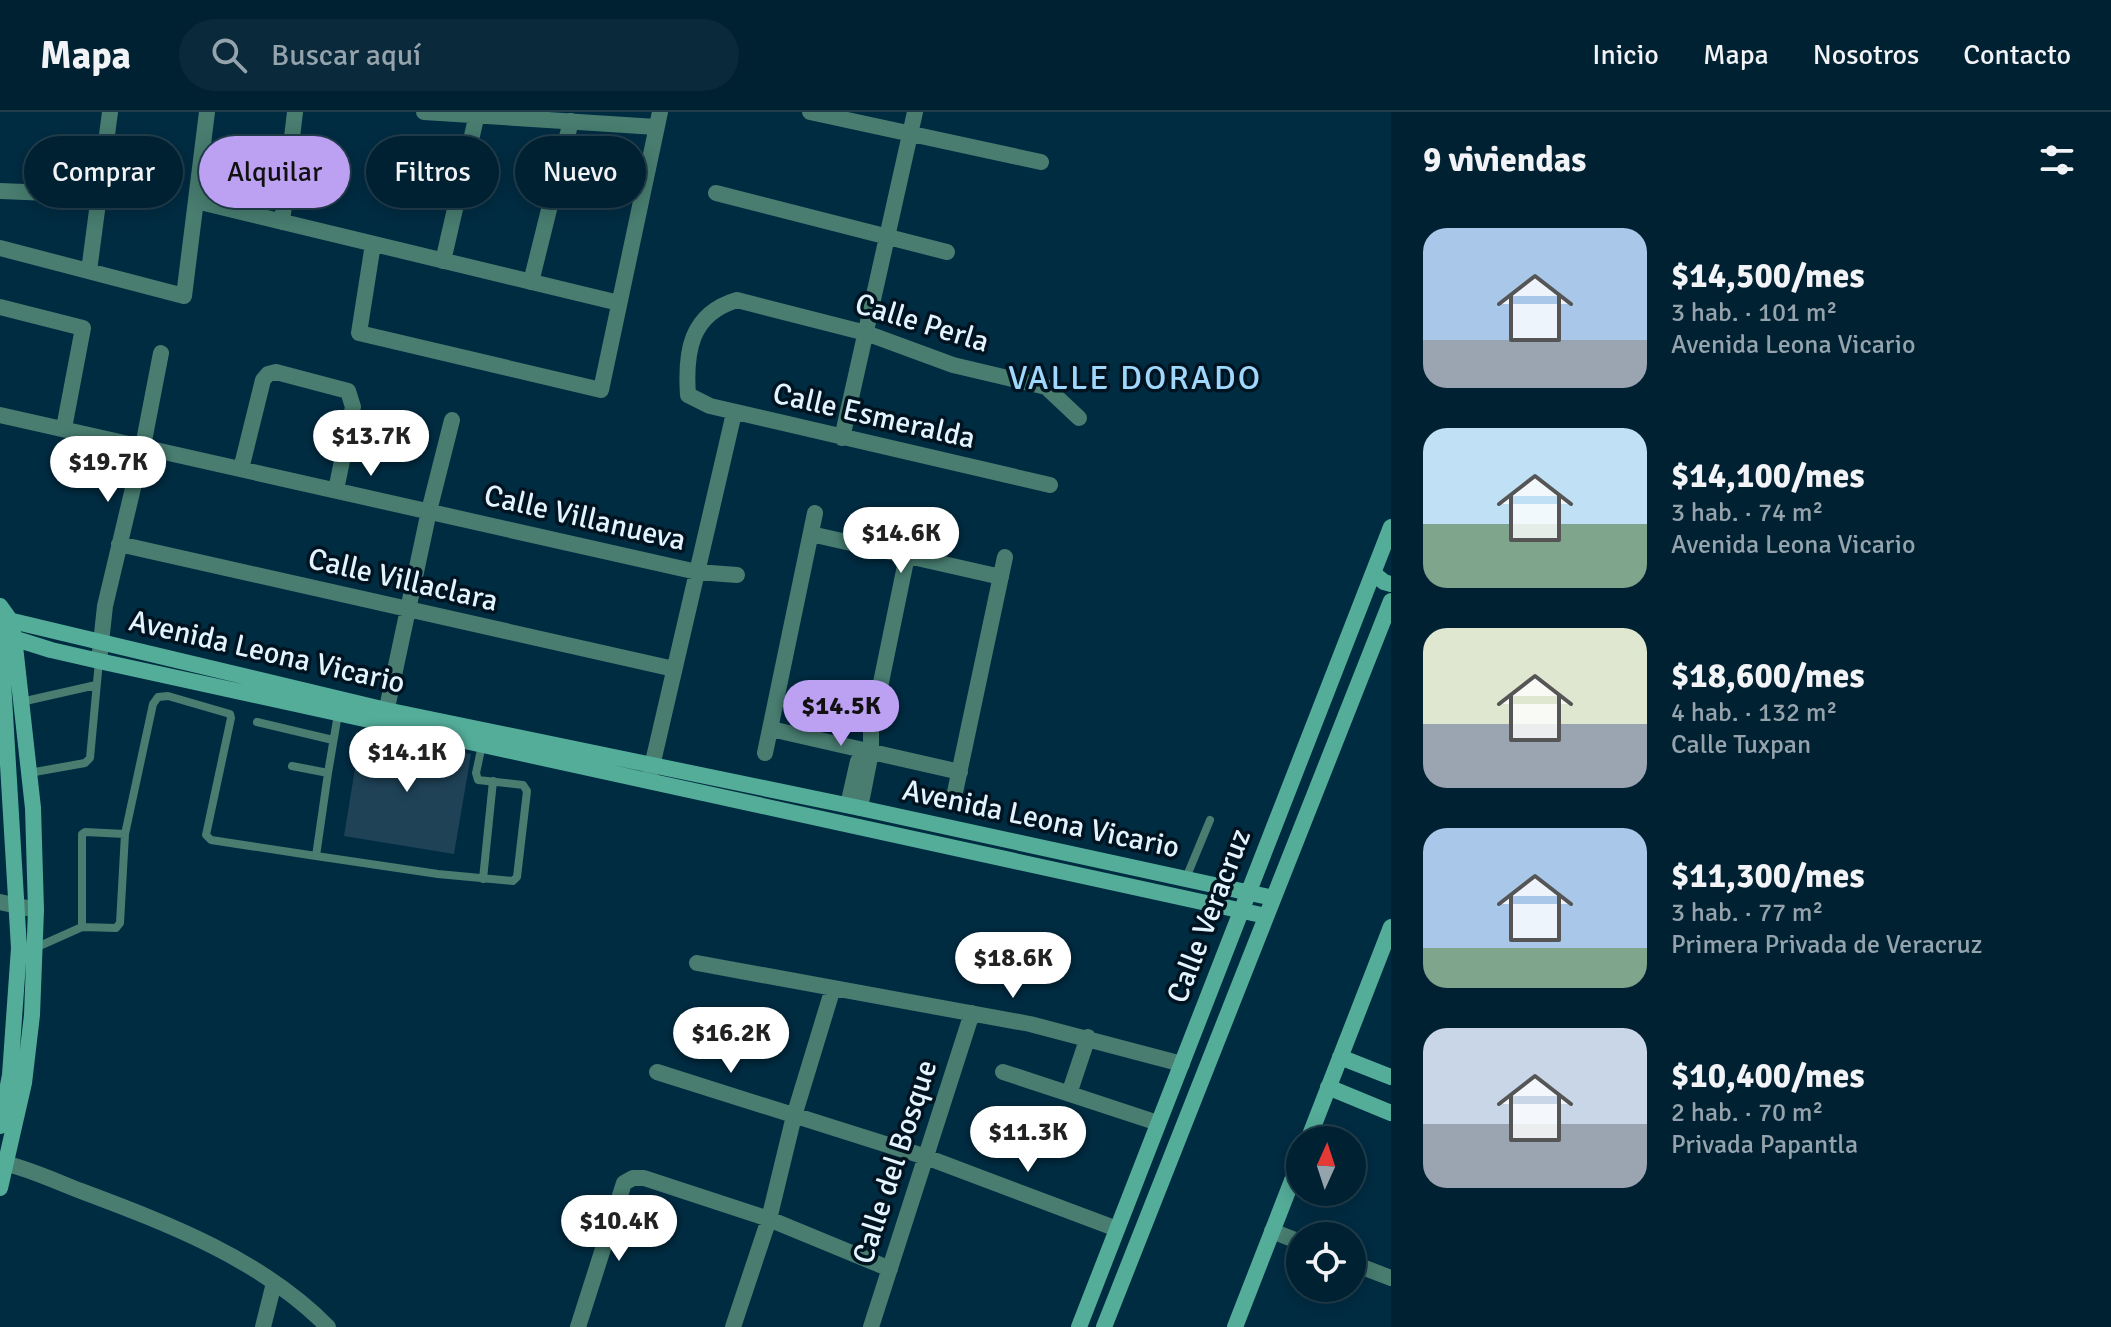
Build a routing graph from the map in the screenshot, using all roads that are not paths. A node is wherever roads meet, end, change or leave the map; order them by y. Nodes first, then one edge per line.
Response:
1 (110, 112) edge
2 (207, 112) edge
3 (295, 112) edge
4 (424, 112) edge
5 (810, 112) edge
6 (915, 112) edge
7 (477, 114) junction
8 (658, 120) edge
9 (571, 121) junction
10 (910, 134) junction
11 (107, 136) edge
12 (1041, 162) dead end
13 (0, 191) edge
14 (24, 192) edge
15 (716, 193) dead end
16 (196, 201) junction
17 (97, 208) edge
18 (282, 222) junction
19 (888, 237) junction
20 (373, 244) junction
21 (0, 248) edge
22 (947, 252) dead end
23 (443, 261) junction
24 (89, 271) junction
25 (531, 282) junction
26 (619, 303) junction
27 (0, 307) edge
28 (866, 333) junction
29 (161, 353) dead end
30 (688, 395) joint
31 (734, 413) junction
32 (0, 415) edge
33 (1079, 418) dead end
34 (452, 420) dead end
35 (64, 428) junction
36 (842, 438) junction
37 (143, 446) junction
38 (241, 469) junction
39 (1050, 485) dead end
40 (336, 490) junction
41 (429, 511) junction
42 (815, 513) dead end
43 (1391, 527) edge
44 (811, 534) junction
45 (119, 544) junction
46 (907, 556) junction
47 (1005, 557) dead end
48 (697, 572) junction
49 (1373, 573) junction
50 (737, 575) dead end
51 (1001, 577) junction
52 (1391, 584) edge
53 (1391, 601) edge
54 (408, 609) junction
55 (3, 626) edge
56 (101, 642) junction
57 (99, 661) junction
58 (9, 665) edge
59 (674, 669) junction
60 (96, 685) junction
61 (20, 702) junction
62 (338, 714) junction
63 (385, 717) junction
64 (257, 722) dead end
65 (771, 729) junction
66 (333, 740) junction
67 (482, 745) junction
68 (866, 751) junction
69 (765, 753) dead end
70 (292, 766) dead end
71 (650, 772) junction
72 (960, 772) junction
73 (28, 773) junction
74 (328, 773) junction
75 (493, 781) junction
76 (4, 787) edge
77 (954, 797) dead end
78 (854, 807) junction
79 (1210, 820) dead end
80 (125, 834) junction
81 (316, 856) junction
82 (483, 879) junction
83 (1186, 879) junction
84 (1248, 893) junction
85 (1273, 898) junction
86 (0, 902) edge
87 (19, 906) junction
88 (36, 910) junction
89 (1241, 911) junction
90 (1266, 916) junction
91 (82, 927) junction
92 (1391, 927) edge
93 (27, 948) junction
94 (697, 963) dead end
95 (833, 988) junction
96 (972, 1013) junction
97 (1192, 1035) junction
98 (1088, 1037) junction
99 (1215, 1043) junction
100 (1340, 1057) junction
101 (1182, 1064) junction
102 (657, 1072) dead end
103 (1003, 1072) dead end
104 (1391, 1077) edge
105 (1328, 1087) junction
106 (1069, 1094) junction
107 (1391, 1113) edge
108 (794, 1116) junction
109 (1158, 1123) junction
110 (0, 1126) edge
111 (1313, 1126) edge
112 (926, 1157) junction
113 (4, 1163) edge
114 (0, 1188) edge
115 (1286, 1196) edge
116 (769, 1219) junction
117 (1117, 1229) junction
118 (1272, 1231) junction
119 (1286, 1236) edge
120 (1366, 1268) edge
121 (890, 1269) junction
122 (1391, 1278) edge
123 (274, 1283) junction
124 (1080, 1323) edge
125 (263, 1327) edge
126 (328, 1327) edge
127 (578, 1327) edge
128 (733, 1327) edge
129 (871, 1327) edge
130 (1103, 1327) edge
131 (1235, 1327) edge

1 - 11 street
2 - 16 street
3 - 18 street
4 - 7 street
5 - 10 street
6 - 10 street
7 - 9 street
7 - 23 street
8 - 9 street
8 - 26 street
9 - 25 street
10 - 12 street
10 - 19 street
13 - 14 street
15 - 19 street
16 - 18 street
16 - 24 street
17 - 24 street
18 - 20 street
19 - 22 street
19 - 28 street
20 - 23 street
20 - 26 street
21 - 24 street
23 - 25 street
25 - 26 street
27 - 35 street
28 - 30 street, Calle Perla
28 - 33 street, Calle Perla
28 - 36 street
29 - 37 street
30 - 31 street, Calle Esmeralda
31 - 36 street, Calle Esmeralda
31 - 48 street
32 - 35 street, Calle Villanueva
34 - 41 street
35 - 37 street, Calle Villanueva
36 - 39 street, Calle Esmeralda
37 - 38 street, Calle Villanueva
37 - 45 street
38 - 40 street, Calle Villanueva
38 - 40 street
40 - 41 street, Calle Villanueva
41 - 48 street, Calle Villanueva
41 - 54 street
42 - 44 street
43 - 49 street, Calle Veracruz
44 - 46 street
44 - 65 street
45 - 54 street, Calle Villaclara
45 - 56 street
46 - 51 street
46 - 68 street
47 - 51 street
48 - 50 street, Calle Villanueva
48 - 59 street
49 - 52 street
49 - 84 street, Calle Veracruz
51 - 72 street
53 - 85 street, Calle Veracruz
54 - 59 street, Calle Villaclara
54 - 63 street
55 - 56 street, Avenida Leona Vicario
55 - 57 street, Avenida Leona Vicario
55 - 58 street
56 - 57 street
56 - 63 street, Avenida Leona Vicario
57 - 60 lane
57 - 62 street, Avenida Leona Vicario
58 - 61 street
58 - 76 street
59 - 71 street
60 - 61 lane
60 - 73 lane
61 - 73 street
62 - 63 street, Avenida Leona Vicario
62 - 66 lane
63 - 67 street, Avenida Leona Vicario
63 - 71 street, Avenida Leona Vicario
64 - 66 lane
65 - 68 street
65 - 69 street
66 - 74 lane
67 - 71 street, Avenida Leona Vicario
67 - 75 lane
68 - 72 street
68 - 78 street
70 - 74 lane
71 - 78 street, Avenida Leona Vicario
71 - 89 street, Avenida Leona Vicario
72 - 77 street
73 - 88 street
74 - 81 lane
75 - 82 lane
75 - 82 lane
76 - 87 street
78 - 83 street, Avenida Leona Vicario
79 - 83 lane
80 - 81 lane
80 - 91 lane
80 - 91 lane
81 - 82 lane
83 - 84 street, Avenida Leona Vicario
84 - 85 street, Avenida Leona Vicario
84 - 89 street, Calle Veracruz
85 - 90 street, Calle Veracruz
86 - 87 street
87 - 88 street
87 - 93 street
88 - 93 street
89 - 90 street, Avenida Leona Vicario
89 - 97 street, Calle Veracruz
90 - 99 street, Calle Veracruz
91 - 93 lane
92 - 100 street
93 - 110 street
93 - 113 street
94 - 95 street
95 - 96 street
95 - 108 street
96 - 98 street
96 - 112 street, Calle del Bosque
97 - 99 street
97 - 101 street, Calle Veracruz
98 - 101 street
98 - 106 street
99 - 130 street, Calle Veracruz
100 - 104 street
100 - 105 street
101 - 109 street, Calle Veracruz
102 - 108 street
103 - 106 street
105 - 107 street
105 - 111 street
106 - 109 street
108 - 112 street
108 - 116 street
109 - 117 street, Calle Veracruz
112 - 117 street
112 - 121 street, Calle del Bosque
113 - 114 street
113 - 123 street
115 - 118 street
116 - 121 street
116 - 127 street
116 - 128 street
117 - 124 street, Calle Veracruz
118 - 119 street
118 - 131 street
120 - 122 street
121 - 129 street, Calle del Bosque
123 - 125 street
123 - 126 street
124 - 130 street

